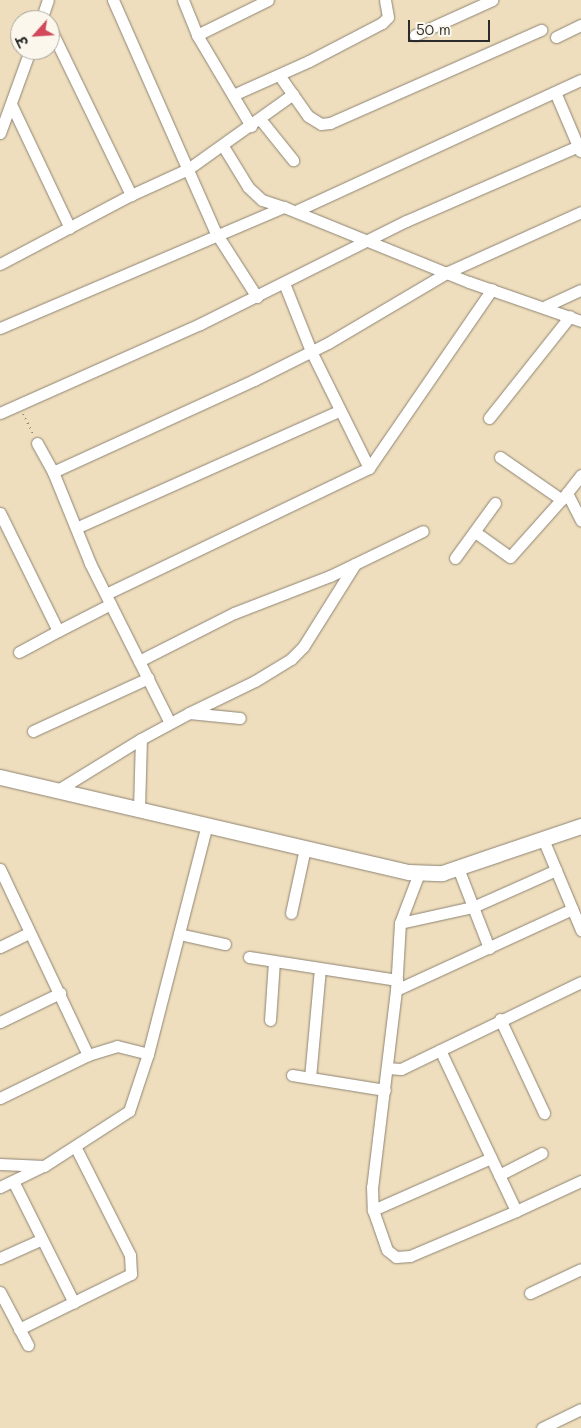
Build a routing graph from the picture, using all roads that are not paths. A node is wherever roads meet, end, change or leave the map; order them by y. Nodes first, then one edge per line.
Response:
1 (113, 0) edge
2 (183, 0) edge
3 (268, 0) edge
4 (385, 0) edge
5 (492, 0) edge
6 (581, 25) edge
7 (541, 30) dead end
8 (197, 35) junction
9 (415, 35) dead end
10 (556, 37) dead end
11 (60, 49) edge
12 (26, 60) edge
13 (279, 75) junction
14 (581, 80) edge
15 (556, 92) junction
16 (233, 94) junction
17 (292, 94) junction
18 (10, 104) junction
19 (256, 123) junction
20 (0, 134) edge
21 (223, 146) junction
22 (580, 148) edge
23 (293, 160) dead end
24 (188, 169) junction
25 (131, 195) junction
26 (284, 207) junction
27 (298, 210) junction
28 (581, 212) edge
29 (70, 228) junction
30 (216, 233) junction
31 (366, 240) junction
32 (0, 264) edge
33 (448, 272) junction
34 (284, 284) junction
35 (492, 289) junction
36 (581, 290) edge
37 (256, 296) junction
38 (546, 306) junction
39 (570, 316) junction
40 (581, 321) edge
41 (0, 328) edge
42 (311, 352) junction
43 (339, 411) junction
44 (0, 413) edge
45 (489, 418) dead end
46 (37, 443) road end
47 (500, 457) dead end
48 (369, 468) junction
49 (53, 472) junction
50 (581, 475) edge
51 (565, 497) junction
52 (496, 503) dead end
53 (0, 513) edge
54 (581, 521) edge
55 (78, 528) junction
56 (423, 531) dead end
57 (475, 532) junction
58 (455, 558) dead end
59 (356, 562) junction
60 (108, 599) junction
61 (58, 631) junction
62 (19, 652) dead end
63 (139, 661) junction
64 (148, 678) junction
65 (189, 712) junction
66 (240, 718) dead end
67 (169, 722) junction
68 (33, 731) dead end
69 (142, 739) junction
70 (0, 777) edge
71 (58, 790) junction
72 (139, 809) junction
73 (207, 825) junction
74 (581, 826) edge
75 (543, 839) junction
76 (305, 848) junction
77 (458, 868) junction
78 (556, 870) junction
79 (0, 871) edge
80 (419, 873) junction
81 (473, 906) junction
82 (572, 909) junction
83 (291, 913) dead end
84 (400, 923) junction
85 (581, 930) edge
86 (29, 933) junction
87 (179, 934) junction
88 (225, 944) dead end
89 (0, 947) edge
90 (489, 948) junction
91 (249, 957) dead end
92 (274, 961) junction
93 (320, 969) junction
94 (581, 982) edge
95 (396, 985) junction
96 (60, 993) junction
97 (500, 1019) junction
98 (270, 1020) dead end
99 (0, 1022) edge
100 (440, 1050) junction
101 (148, 1054) junction
102 (88, 1055) junction
103 (388, 1068) junction
104 (292, 1075) dead end
105 (310, 1078) junction
106 (385, 1090) junction
107 (0, 1098) edge
108 (544, 1113) dead end
109 (76, 1148) junction
110 (542, 1153) dead end
111 (491, 1158) junction
112 (0, 1164) edge
113 (44, 1166) junction
114 (499, 1175) junction
115 (13, 1181) junction
116 (581, 1181) edge
117 (0, 1187) edge
118 (373, 1210) junction
119 (516, 1211) junction
120 (40, 1240) junction
121 (0, 1258) edge
122 (581, 1270) edge
123 (0, 1292) edge
124 (530, 1292) dead end
125 (74, 1303) junction
126 (19, 1329) junction
127 (28, 1345) dead end
128 (581, 1409) edge
129 (542, 1428) edge

1 - 24 street
2 - 8 street
3 - 8 street
4 - 13 street
5 - 9 street
6 - 10 street
7 - 17 street
8 - 16 street
11 - 25 street
12 - 18 street
13 - 16 street
13 - 17 street
14 - 15 street
15 - 22 street
15 - 27 street
16 - 19 street
17 - 19 street
18 - 20 street
18 - 29 street
19 - 21 street
19 - 23 street
21 - 24 street
21 - 26 street
22 - 31 street
24 - 25 street
24 - 30 street
25 - 29 street
26 - 27 street
26 - 30 street
27 - 31 street
28 - 33 street
29 - 32 street
30 - 37 street
30 - 41 street
31 - 33 street
31 - 34 street
33 - 35 street
33 - 42 street
34 - 37 street
34 - 42 street
35 - 38 street
35 - 48 street
36 - 38 street
37 - 44 street
38 - 39 street
39 - 40 street
39 - 45 street
42 - 43 street
42 - 49 street
43 - 48 street
43 - 55 street
46 - 49 street
47 - 51 street
48 - 60 street
49 - 55 street
50 - 51 street
51 - 54 street
51 - 57 street
52 - 57 street
53 - 61 street
55 - 60 street
56 - 59 street
57 - 58 street
59 - 63 street
59 - 65 street
60 - 61 street
60 - 63 street
61 - 62 street
63 - 64 street
64 - 67 street
64 - 68 street
65 - 66 street
65 - 67 street
67 - 69 street
69 - 71 street
69 - 72 street
70 - 71 street
71 - 72 street
72 - 73 street
73 - 76 street
73 - 87 street
74 - 75 street
75 - 77 street
75 - 78 street
76 - 80 street
76 - 83 street
77 - 80 street
77 - 81 street
78 - 81 street
78 - 82 street
79 - 86 street
80 - 84 street
81 - 84 street
81 - 90 street
82 - 85 street
82 - 90 street
84 - 95 street
86 - 89 street
86 - 96 street
87 - 88 street
87 - 101 street
90 - 95 street
91 - 92 street
92 - 93 street
92 - 98 street
93 - 95 street
93 - 105 street
94 - 97 street
95 - 103 street
96 - 99 street
96 - 102 street
97 - 100 street
97 - 108 street
100 - 103 street
100 - 111 street
101 - 102 street
101 - 109 street
102 - 107 street
103 - 106 street
104 - 105 street
105 - 106 street
106 - 118 street
109 - 113 street
109 - 125 street
110 - 114 street
111 - 114 street
111 - 118 street
112 - 113 street
113 - 115 street
114 - 119 street
115 - 117 street
115 - 120 street
116 - 119 street
118 - 119 street
120 - 121 street
120 - 125 street
122 - 124 street
123 - 126 street
125 - 126 street
126 - 127 street
128 - 129 street

